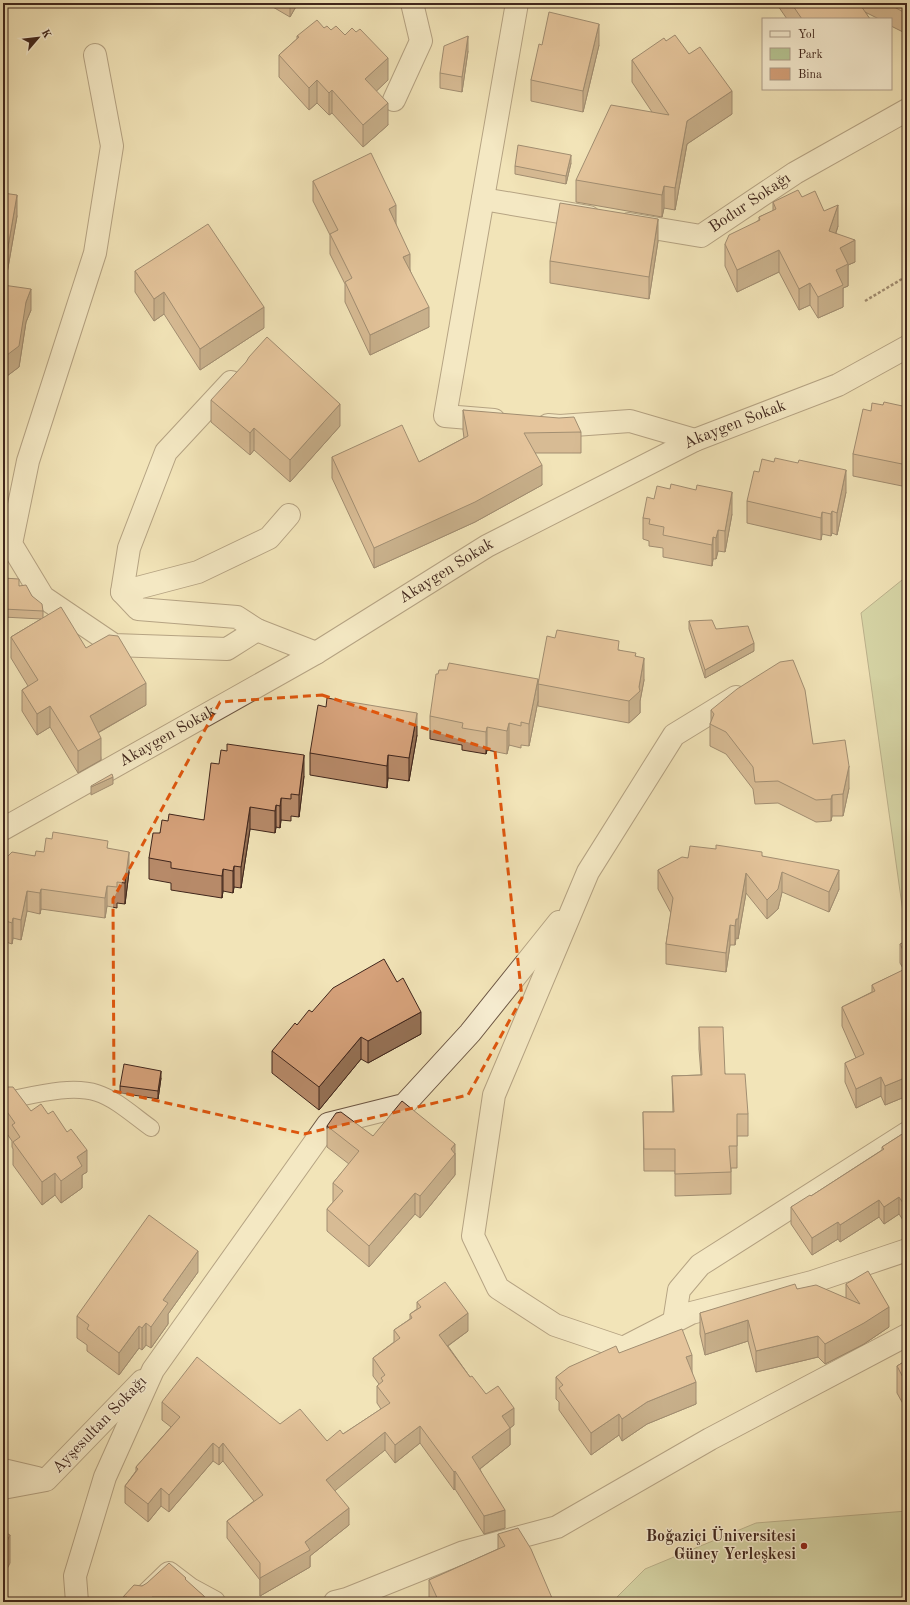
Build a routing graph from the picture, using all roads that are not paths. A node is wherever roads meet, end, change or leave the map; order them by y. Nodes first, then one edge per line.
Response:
1 (412, 3) edge
2 (517, 3) edge
3 (95, 54) dead end
4 (394, 100) dead end
5 (907, 110) edge
6 (484, 199) junction
7 (907, 347) edge
8 (237, 376) edge
9 (695, 440) junction
10 (289, 515) dead end
11 (122, 592) junction
12 (257, 630) junction
13 (316, 653) junction
14 (754, 685) edge
15 (3, 829) edge
16 (576, 900) junction
17 (3, 1101) edge
18 (151, 1128) dead end
19 (907, 1134) edge
20 (907, 1250) edge
21 (674, 1322) junction
22 (907, 1335) edge
23 (153, 1370) junction
24 (3, 1470) edge
25 (46, 1480) junction
26 (3, 1488) edge
27 (77, 1602) edge
28 (139, 1602) edge
29 (214, 1602) edge
30 (335, 1602) edge

1 - 4 street
2 - 6 street
3 - 12 street
5 - 6 street, Bodur Sokağı
6 - 9 street
7 - 9 street, Akaygen Sokak
8 - 11 street
9 - 13 street, Akaygen Sokak
10 - 11 street
11 - 12 street
12 - 13 street
13 - 15 street, Akaygen Sokak
14 - 16 street
16 - 21 street
16 - 23 street
17 - 18 lane
19 - 21 street
20 - 21 street
22 - 30 street
23 - 25 street, Ayşesultan Sokağı
23 - 27 street
24 - 25 street, Ayşesultan Sokağı
25 - 26 street, Ayşesultan Sokağı
28 - 29 street

